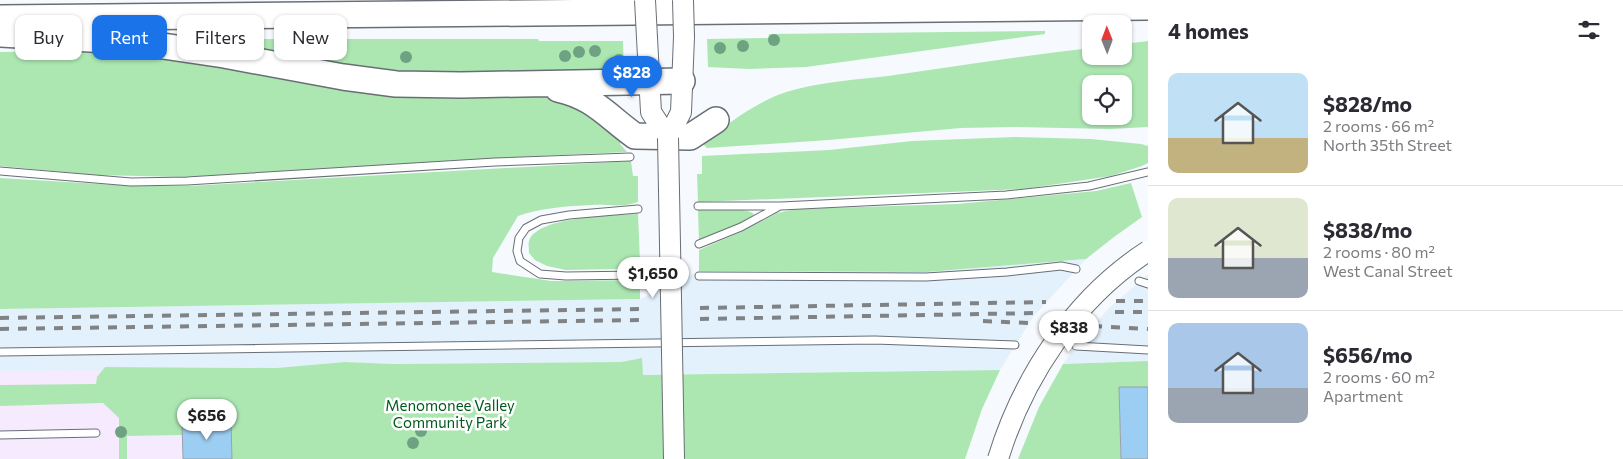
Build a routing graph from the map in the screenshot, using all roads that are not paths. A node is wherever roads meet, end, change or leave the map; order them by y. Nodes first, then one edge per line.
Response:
1 (645, 0) edge
2 (683, 0) edge
3 (1148, 7) edge
4 (0, 18) edge
5 (0, 34) edge
6 (682, 81) junction
7 (649, 82) junction
8 (536, 84) junction
9 (716, 120) dead end
10 (668, 138) junction
11 (630, 157) dead end
12 (0, 171) edge
13 (1148, 172) edge
14 (698, 206) dead end
15 (781, 206) junction
16 (638, 209) dead end
17 (699, 244) dead end
18 (1148, 251) edge
19 (640, 267) dead end
20 (1076, 269) dead end
21 (624, 275) junction
22 (640, 275) dead end
23 (700, 276) dead end
24 (1139, 281) dead end
25 (1148, 284) edge
26 (1015, 345) dead end
27 (1076, 346) dead end
28 (1148, 350) edge
29 (0, 352) edge
30 (96, 433) dead end
31 (0, 435) edge
32 (674, 459) edge
33 (998, 459) edge

1 - 7 main road, bridge
2 - 6 main road, bridge
3 - 4 highway
5 - 8 highway
6 - 7 highway
6 - 10 main road
7 - 8 highway
7 - 10 main road
8 - 10 highway
9 - 10 highway
10 - 32 main road, bridge
11 - 12 lane
13 - 15 lane
14 - 15 lane
15 - 17 lane
16 - 21 lane
18 - 33 main road, bridge
19 - 21 lane
20 - 23 lane
21 - 22 lane
24 - 25 lane
26 - 29 lane
27 - 28 lane
30 - 31 lane

